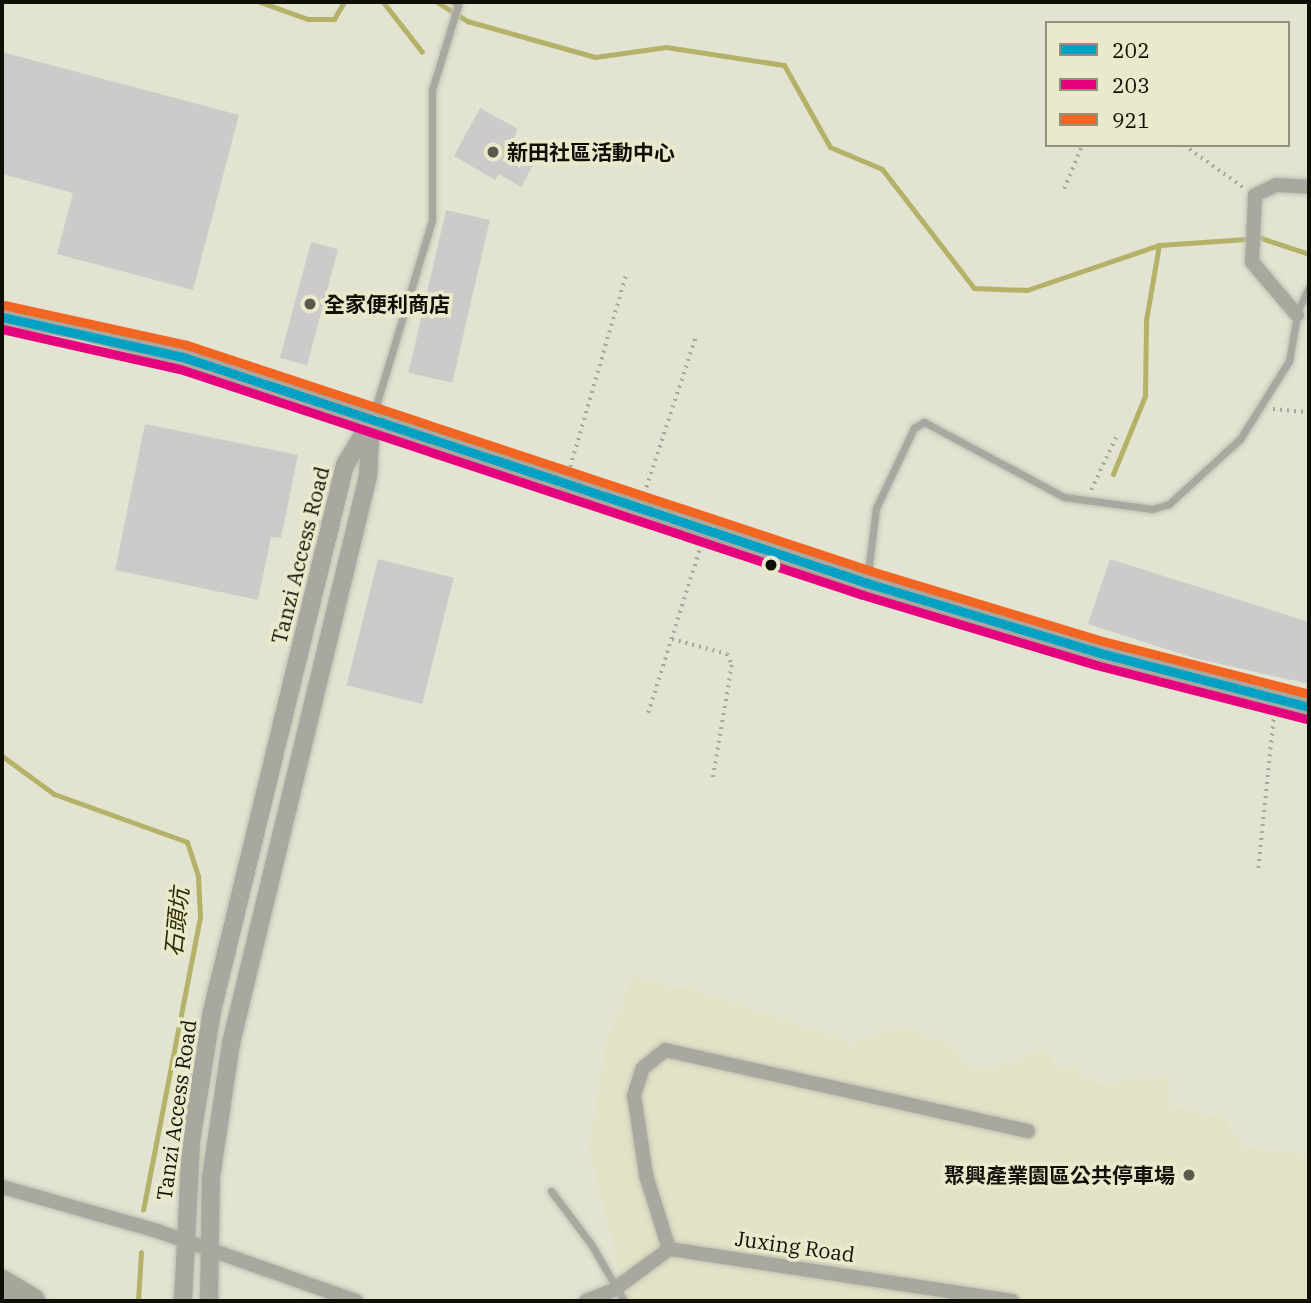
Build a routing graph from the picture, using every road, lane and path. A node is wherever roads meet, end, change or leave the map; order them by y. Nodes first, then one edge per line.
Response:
1 (455, 2) edge
2 (1081, 147) edge
3 (1187, 147) edge
4 (1309, 187) edge
5 (1064, 189) dead end
6 (1255, 195) junction
7 (626, 274) dead end
8 (1309, 286) edge
9 (1297, 315) junction
10 (2, 317) edge
11 (696, 336) dead end
12 (1259, 409) junction
13 (1309, 412) edge
14 (372, 420) junction
15 (1117, 435) dead end
16 (564, 486) junction
17 (1087, 499) junction
18 (639, 509) junction
19 (706, 528) junction
20 (867, 583) junction
21 (671, 639) junction
22 (1275, 698) junction
23 (1309, 707) edge
24 (648, 713) dead end
25 (713, 779) dead end
26 (1258, 868) dead end
27 (1028, 1131) dead end
28 (2, 1187) edge
29 (551, 1191) dead end
30 (184, 1240) junction
31 (208, 1249) junction
32 (669, 1249) junction
33 (2, 1283) edge
34 (615, 1289) junction
35 (32, 1301) edge
36 (183, 1301) edge
37 (209, 1301) edge
38 (356, 1301) edge
39 (586, 1301) edge
40 (624, 1301) edge
41 (1012, 1301) edge

1 - 14 lane
2 - 5 path
3 - 6 path
4 - 6 street
6 - 9 street
7 - 16 path
8 - 9 lane
9 - 12 lane
10 - 14 street
11 - 18 path
12 - 13 path
12 - 17 lane
14 - 16 street
14 - 30 street, Tanzi Access Road
14 - 31 street, Tanzi Access Road
15 - 17 path
16 - 18 street
17 - 20 lane
18 - 19 street
19 - 20 street
19 - 21 path
20 - 22 street
21 - 24 path
21 - 25 path
22 - 23 street
22 - 26 path
27 - 32 street
28 - 30 street
29 - 34 lane
30 - 31 street
30 - 36 street, Tanzi Access Road
31 - 37 street, Tanzi Access Road
31 - 38 street
32 - 34 street
32 - 41 street, Juxing Road
33 - 35 highway
34 - 39 street
34 - 40 lane

